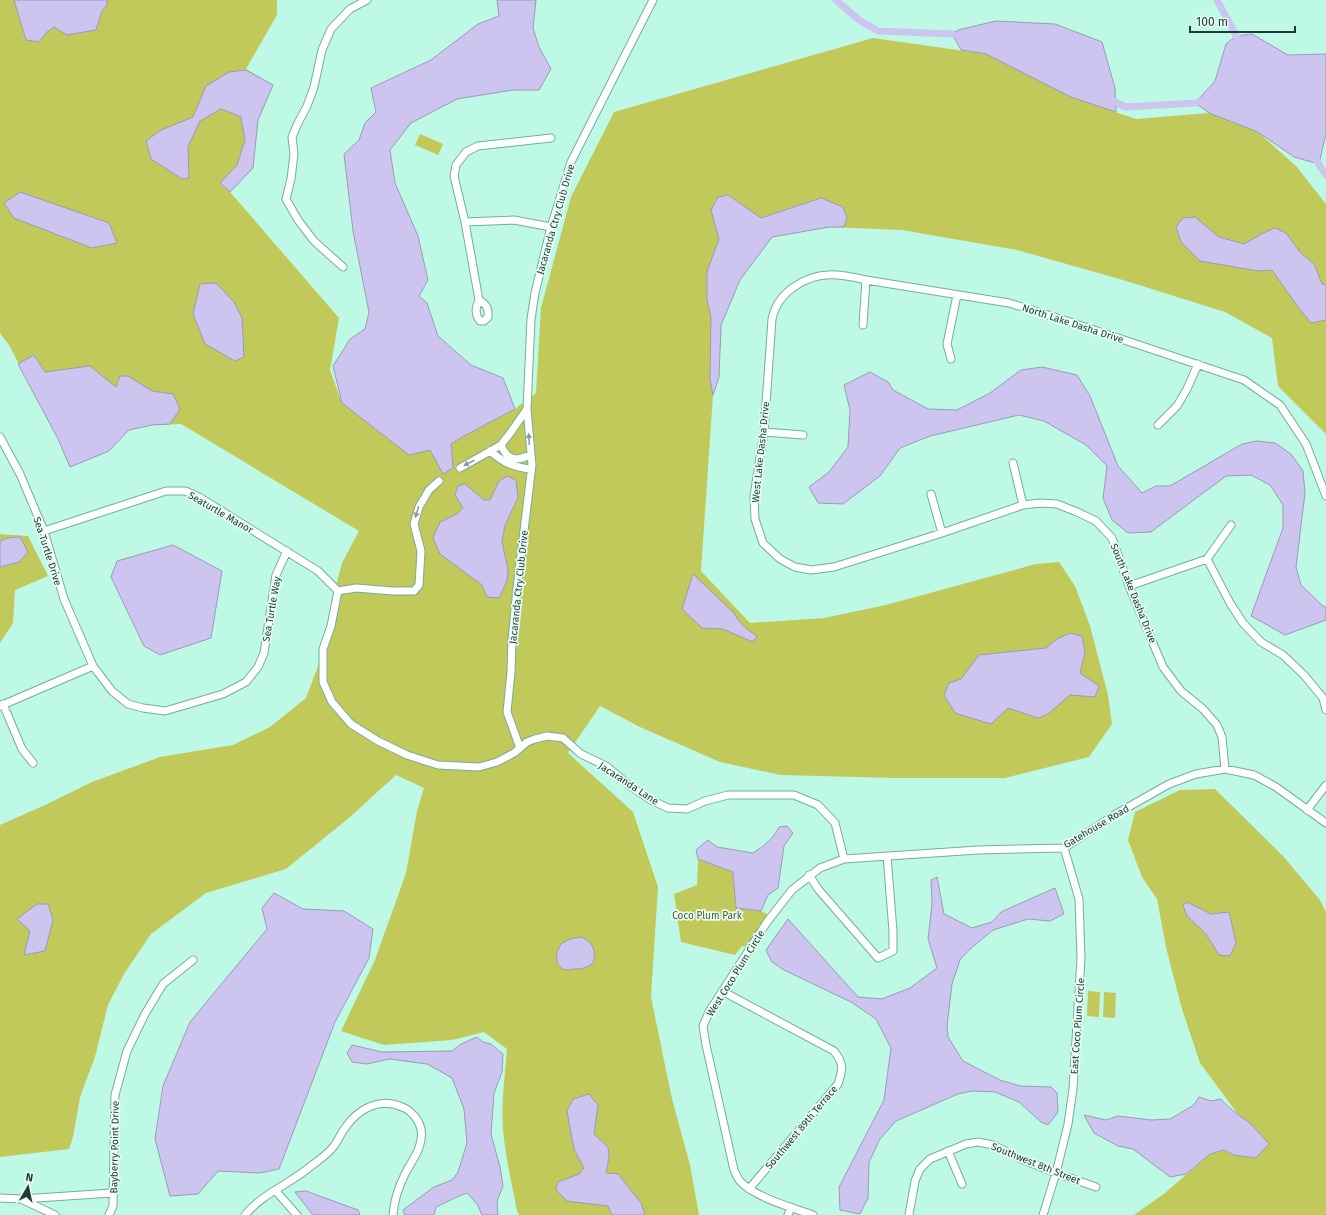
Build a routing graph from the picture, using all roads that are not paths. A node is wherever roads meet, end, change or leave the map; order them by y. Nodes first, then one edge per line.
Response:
1 (367, 0) edge
2 (653, 0) edge
3 (551, 138) dead end
4 (466, 222) junction
5 (551, 227) junction
6 (343, 266) dead end
7 (866, 280) junction
8 (957, 294) junction
9 (479, 300) dead end
10 (772, 319) joint
11 (863, 326) dead end
12 (951, 359) dead end
13 (1198, 364) junction
14 (527, 409) junction
15 (1158, 425) dead end
16 (764, 432) junction
17 (803, 435) dead end
18 (0, 437) edge
19 (500, 445) junction
20 (490, 451) junction
21 (530, 455) junction
22 (1014, 463) dead end
23 (460, 468) dead end
24 (531, 469) junction
25 (439, 481) dead end
26 (931, 494) dead end
27 (1326, 496) edge
28 (1023, 505) junction
29 (1231, 525) dead end
30 (44, 531) junction
31 (942, 533) junction
32 (286, 551) junction
33 (1207, 559) junction
34 (795, 567) joint
35 (1129, 586) junction
36 (338, 592) junction
37 (93, 666) junction
38 (258, 667) joint
39 (2, 705) edge
40 (1326, 710) edge
41 (520, 748) junction
42 (33, 763) dead end
43 (1225, 769) junction
44 (1326, 785) edge
45 (1307, 810) junction
46 (1326, 823) edge
47 (1064, 848) junction
48 (887, 856) junction
49 (844, 859) junction
50 (809, 875) junction
51 (193, 960) dead end
52 (722, 991) junction
53 (948, 1151) junction
54 (1056, 1173) junction
55 (962, 1184) dead end
56 (1096, 1187) dead end
57 (749, 1189) junction
58 (275, 1190) junction
59 (112, 1193) junction
60 (0, 1198) edge
61 (22, 1199) junction
62 (791, 1207) junction
63 (55, 1215) edge
64 (109, 1215) edge
65 (245, 1215) edge
66 (297, 1215) edge
67 (393, 1215) edge
68 (788, 1215) edge
69 (813, 1215) edge
70 (909, 1215) edge
71 (1043, 1215) edge

1 - 6 street
2 - 5 street, Jacaranda Ctry Club Drive
3 - 4 street
4 - 5 street
4 - 9 street
5 - 14 street, Jacaranda Ctry Club Drive
7 - 8 street, North Lake Dasha Drive
7 - 10 street, North Lake Dasha Drive
7 - 11 street
8 - 12 street
8 - 13 street, North Lake Dasha Drive
10 - 16 street, West Lake Dasha Drive
13 - 15 street
13 - 27 street, North Lake Dasha Drive
14 - 19 street
21 -> 14 street, Jacaranda Ctry Club Drive
16 - 17 street
16 - 34 street, West Lake Dasha Drive
18 - 30 street, Sea Turtle Drive
19 - 20 street
19 - 21 street
20 -> 23 street
20 - 24 street
21 - 24 street, Jacaranda Ctry Club Drive
22 - 28 street
24 - 41 street, Jacaranda Ctry Club Drive
25 -> 36 street
26 - 31 street
28 - 31 street, South Lake Dasha Drive
28 - 35 street, South Lake Dasha Drive
29 - 33 street
30 - 32 street, Seaturtle Manor
30 - 37 street, Sea Turtle Drive
31 - 34 street, South Lake Dasha Drive
32 - 36 street, Seaturtle Manor
32 - 38 street, Sea Turtle Way
33 - 35 street
33 - 40 street
35 - 43 street, South Lake Dasha Drive
36 - 41 street, Jacaranda Lane
37 - 38 street, Sea Turtle Drive
37 - 39 street
39 - 42 street
41 - 49 street, Jacaranda Lane
43 - 45 street, Gatehouse Road
43 - 47 street, Gatehouse Road
44 - 45 street
45 - 46 street, Gatehouse Road
47 - 48 street, Gatehouse Road
47 - 54 street, East Coco Plum Circle
48 - 49 street, Gatehouse Road
48 - 50 street
49 - 50 street, West Coco Plum Circle
50 - 52 street, West Coco Plum Circle
51 - 59 street, Bayberry Point Drive
52 - 57 street, West Coco Plum Circle
52 - 57 street, Southwest 89th Terrace
53 - 54 street, Southwest 8th Street
53 - 55 street
53 - 70 street, Southwest 8th Street
54 - 56 street, Southwest 8th Street
54 - 71 street, East Coco Plum Circle
57 - 62 street
58 - 65 street
58 - 66 street
58 - 67 street
59 - 61 street
59 - 64 street, Bayberry Point Drive
60 - 61 street
61 - 63 street
62 - 68 street
62 - 69 street

